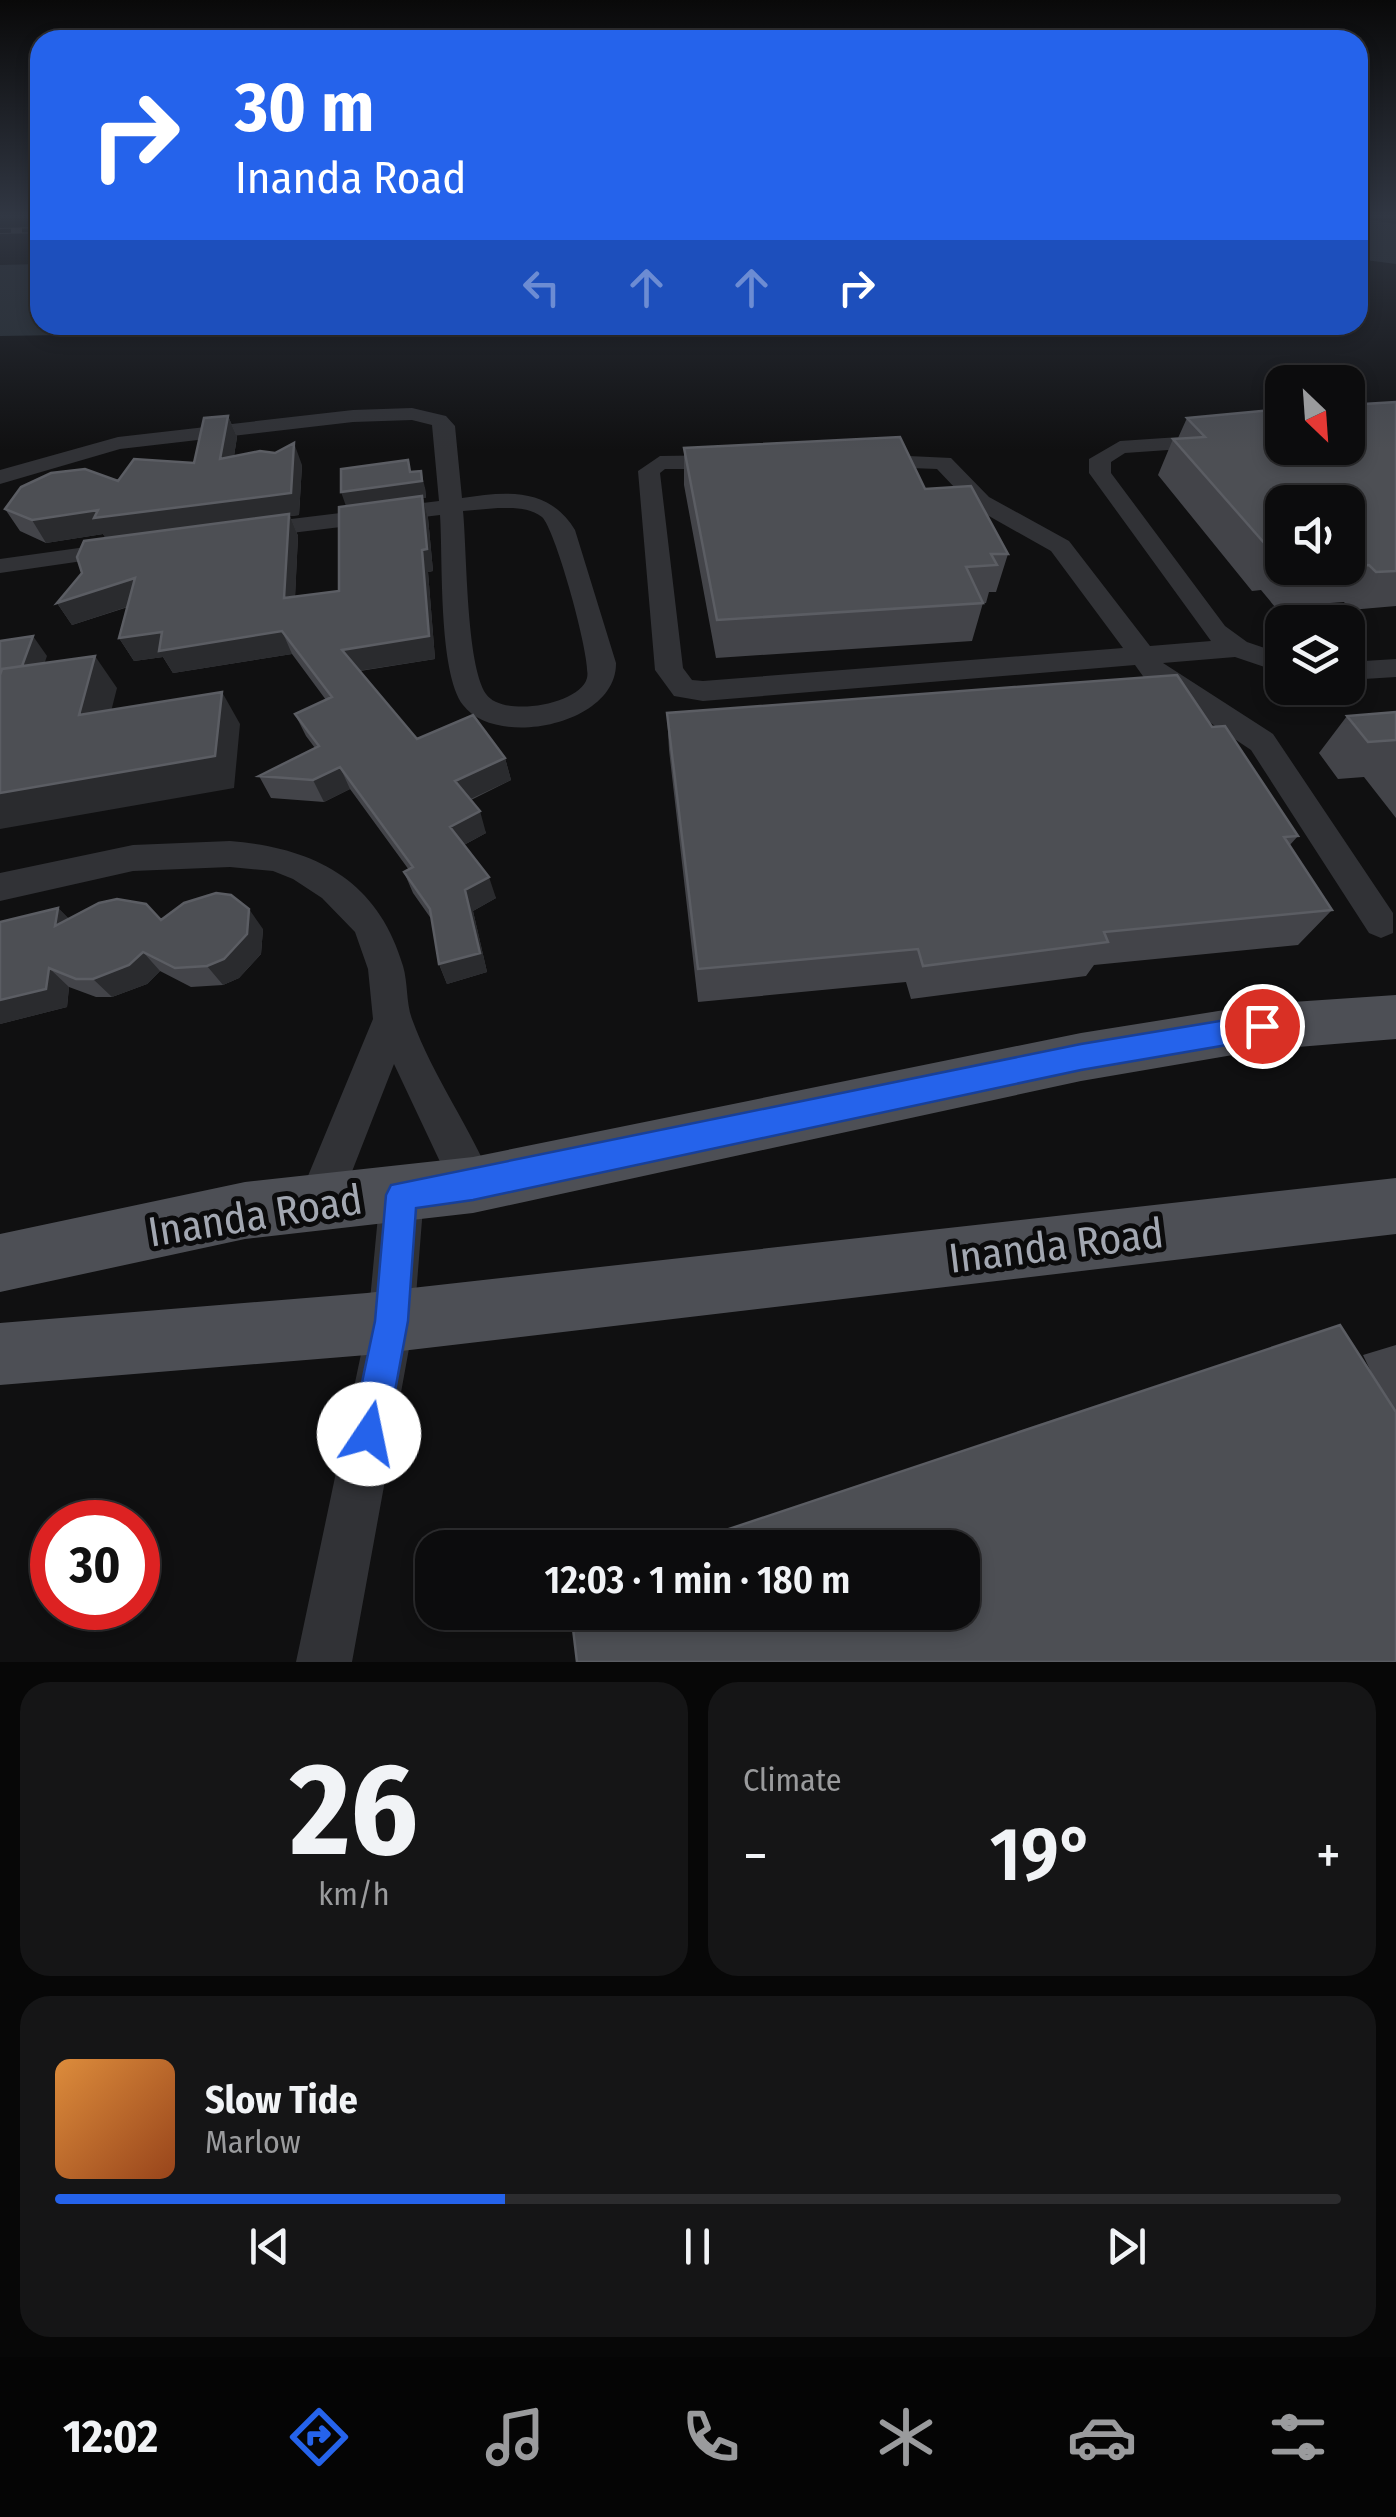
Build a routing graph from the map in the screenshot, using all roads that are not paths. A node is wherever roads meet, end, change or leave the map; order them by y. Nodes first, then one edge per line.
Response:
1 (1265, 437) edge
2 (844, 461) edge
3 (746, 462) edge
4 (8, 475) edge
5 (0, 492) edge
6 (452, 506) junction
7 (226, 535) edge
8 (151, 545) edge
9 (0, 566) edge
10 (1236, 648) junction
11 (1142, 655) junction
12 (1265, 658) edge
13 (1396, 668) edge
14 (1365, 671) edge
15 (0, 887) edge
16 (1381, 924) dead end
17 (1396, 1016) edge
18 (392, 1019) junction
19 (473, 1185) junction
20 (402, 1195) junction
21 (320, 1200) junction
22 (1396, 1206) edge
23 (0, 1263) edge
24 (392, 1321) junction
25 (0, 1354) edge
26 (324, 1662) edge

1 - 10 street
2 - 11 street
3 - 11 street
4 - 5 street
4 - 6 street
6 - 6 street
6 - 7 street
8 - 9 street
10 - 11 street
10 - 12 street
11 - 16 street
13 - 14 street
15 - 18 street
17 - 19 main road, Inanda Road
18 - 19 street
18 - 21 street
19 - 20 main road, Inanda Road
20 - 21 main road, Inanda Road
20 - 24 street
21 - 23 main road, Inanda Road
22 - 24 main road, Inanda Road
24 - 25 main road, Inanda Road
24 - 26 street

